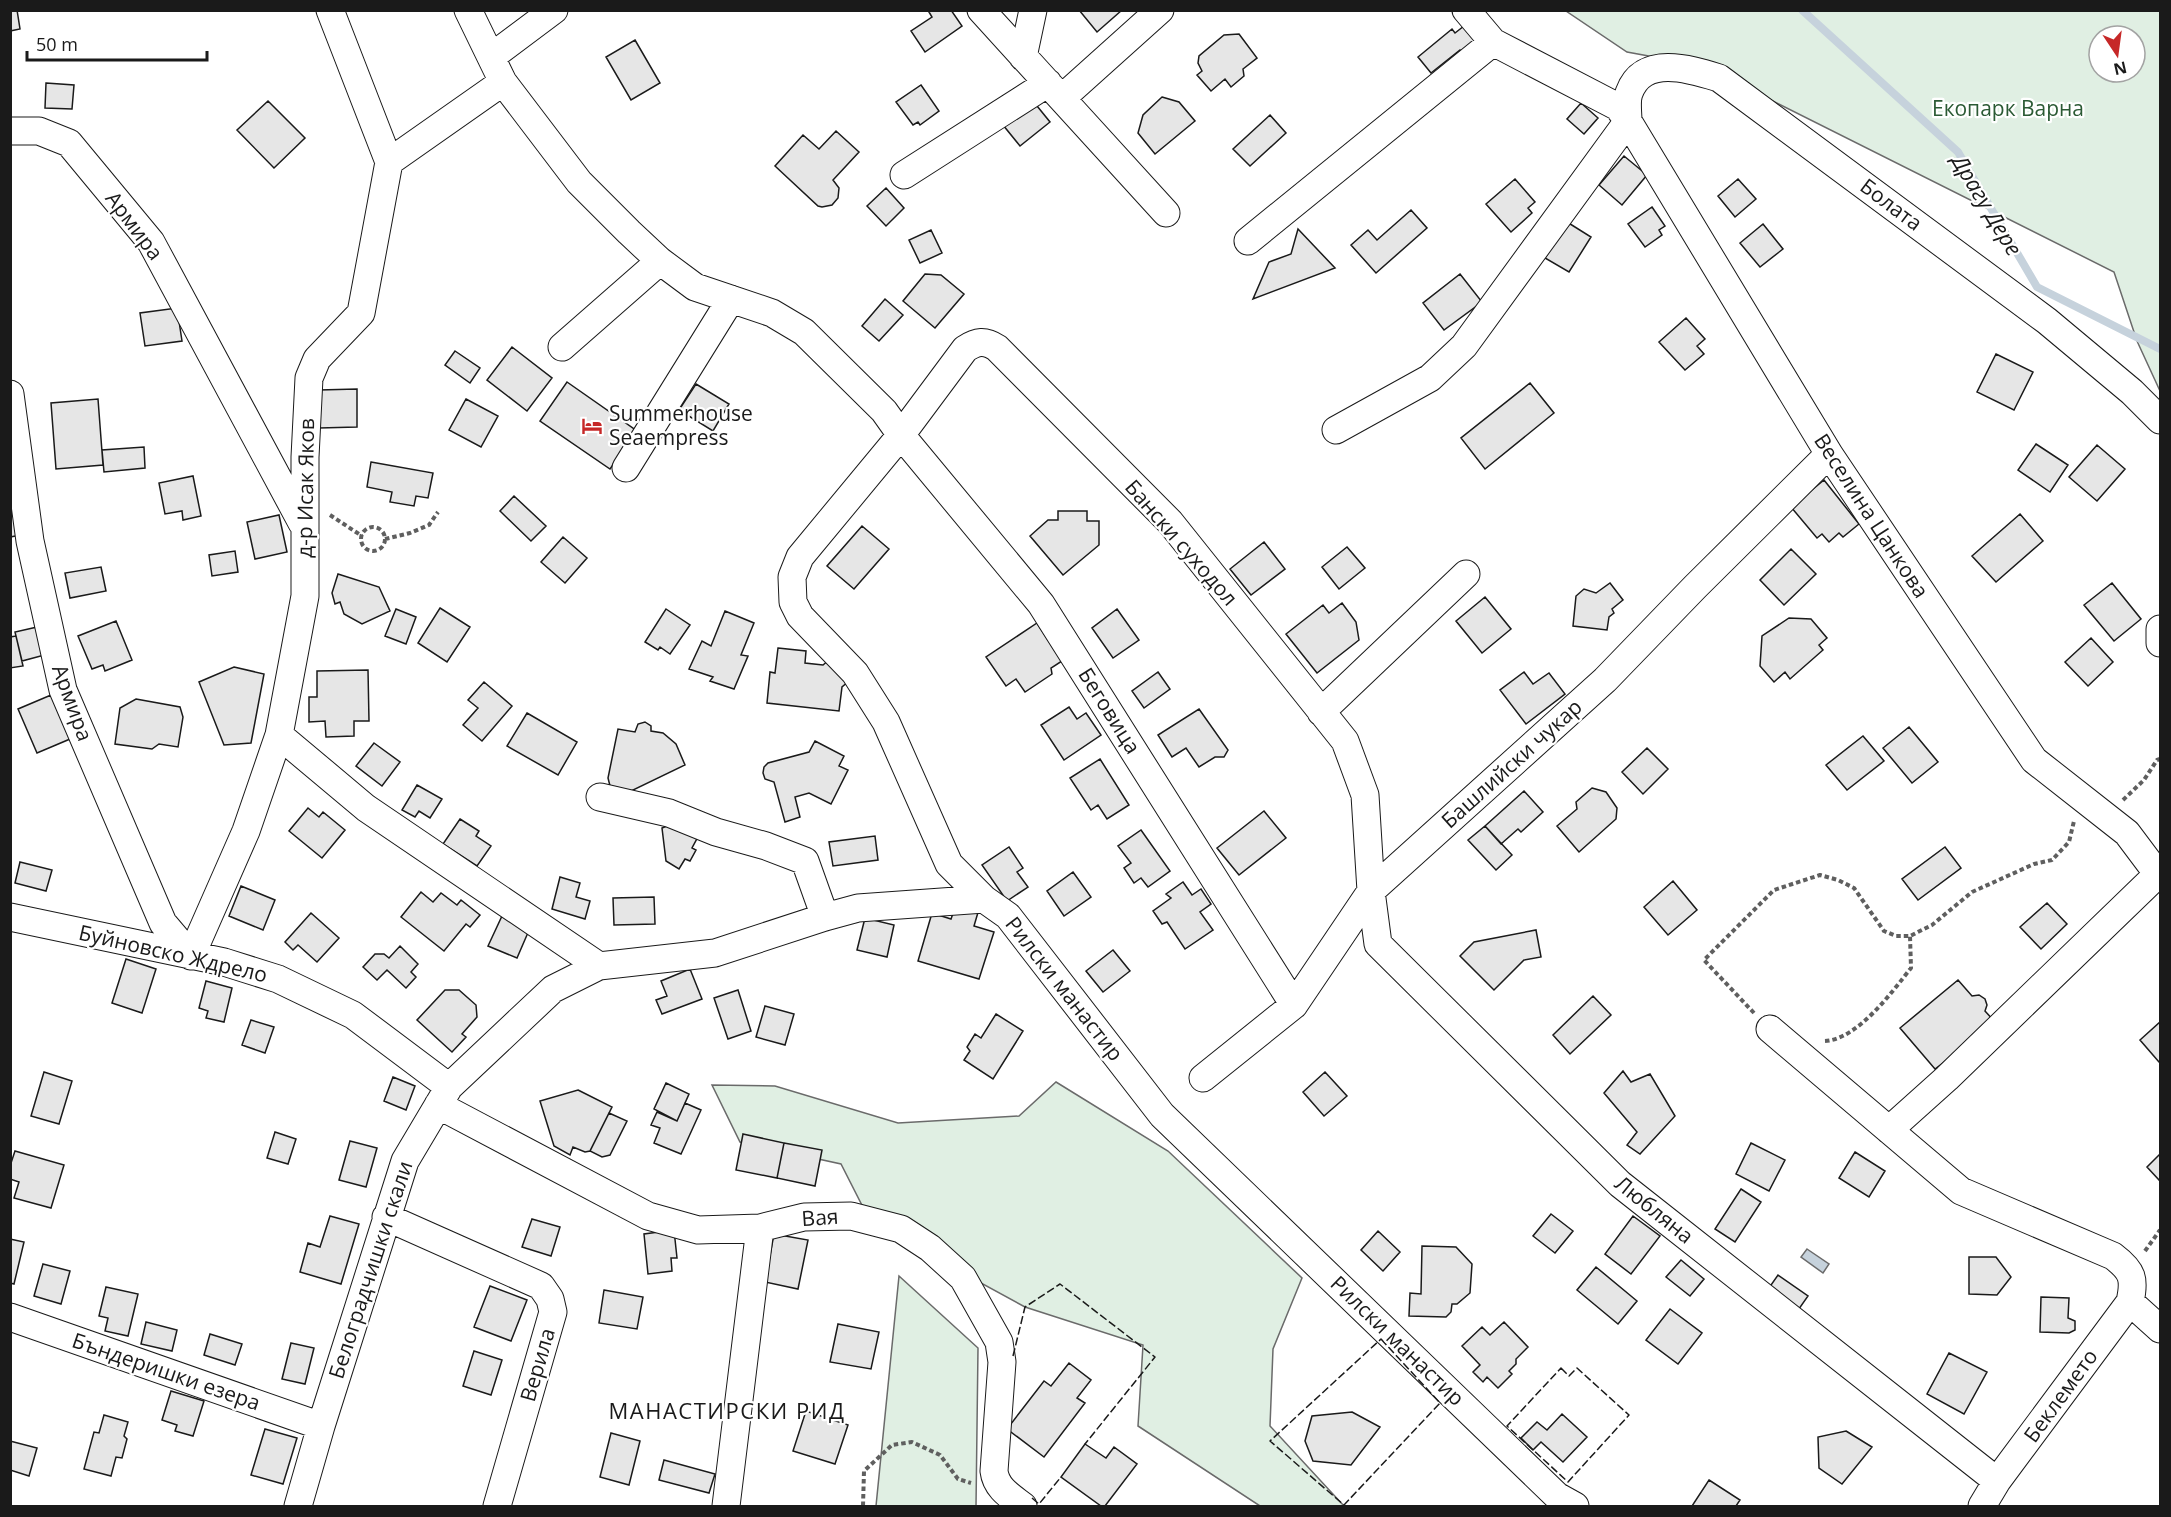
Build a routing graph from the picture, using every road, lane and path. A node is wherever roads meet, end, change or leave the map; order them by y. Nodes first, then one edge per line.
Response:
1 (330, 10) edge
2 (468, 10) edge
3 (554, 10) edge
4 (981, 10) edge
5 (1033, 10) edge
6 (1160, 10) edge
7 (1466, 10) edge
8 (1493, 42) junction
9 (490, 57) junction
10 (1023, 57) junction
11 (503, 82) junction
12 (1055, 90) junction
13 (1628, 121) junction
14 (10, 131) edge
15 (389, 162) junction
16 (904, 176) dead end
17 (1166, 213) dead end
18 (1248, 241) dead end
19 (660, 261) junction
20 (731, 299) junction
21 (562, 347) dead end
22 (10, 394) edge
23 (2160, 420) edge
24 (1336, 430) dead end
25 (901, 435) junction
26 (1829, 454) junction
27 (305, 457) junction
28 (626, 468) dead end
29 (273, 469) junction
30 (438, 512) dead end
31 (304, 517) junction
32 (362, 536) junction
33 (385, 539) junction
34 (1467, 574) dead end
35 (2160, 629) edge
36 (2160, 643) edge
37 (1321, 712) junction
38 (279, 735) junction
39 (2160, 759) edge
40 (600, 797) dead end
41 (2079, 797) junction
42 (2105, 816) junction
43 (2159, 875) edge
44 (1371, 891) junction
45 (984, 899) junction
46 (10, 917) edge
47 (825, 917) junction
48 (1910, 936) junction
49 (191, 956) junction
50 (599, 966) junction
51 (1294, 1005) junction
52 (1770, 1029) joint
53 (1820, 1041) dead end
54 (1203, 1078) dead end
55 (444, 1096) junction
56 (1889, 1130) junction
57 (386, 1217) junction
58 (760, 1228) junction
59 (2132, 1293) junction
60 (10, 1317) edge
61 (2160, 1329) edge
62 (321, 1426) junction
63 (995, 1481) junction
64 (1997, 1481) junction
65 (298, 1506) edge
66 (497, 1506) edge
67 (726, 1506) edge
68 (863, 1506) edge
69 (1023, 1506) edge
70 (1575, 1506) edge
71 (1982, 1506) edge

1 - 15 street
2 - 9 street
3 - 9 street
4 - 10 street
5 - 10 street
6 - 12 street
7 - 8 street, Веселина Цанкова
8 - 13 street, Веселина Цанкова
8 - 18 street
9 - 11 street
10 - 12 street
11 - 15 street
11 - 19 street
12 - 16 street
12 - 17 street
13 - 23 street, Болата
13 - 24 street
13 - 26 street, Веселина Цанкова
14 - 29 street, Армира
15 - 27 street, д-р Исак Яков
19 - 20 street
19 - 21 street
20 - 25 street
20 - 28 street
22 - 49 street, Армира
25 - 37 street, Бански суходол
25 - 45 street, Рилски манастир
25 - 51 street, Беговица
26 - 41 street, Веселина Цанкова
26 - 44 street, Башлийски чукар
27 - 29 street
27 - 31 street, д-р Исак Яков
29 - 31 street, Армира
30 - 33 path
31 - 32 path
31 - 38 street, д-р Исак Яков
32 - 33 path
32 - 33 path
34 - 37 street
35 - 36 street
37 - 44 street, Бански суходол
38 - 49 street, д-р Исак Яков
38 - 50 street
39 - 42 path
40 - 47 street
41 - 42 street, Веселина Цанкова
41 - 48 path
42 - 43 street, Веселина Цанкова
43 - 56 street
44 - 51 street, Башлийски чукар
44 - 64 street, Любляна
45 - 47 street, Белоградчишки скали
45 - 70 street, Рилски манастир
46 - 49 street, Буйновско Ждрело
47 - 50 street, Белоградчишки скали
48 - 52 path
48 - 53 path
49 - 55 street, Буйновско Ждрело
50 - 55 street, Белоградчишки скали
51 - 54 street, Башлийски чукар
52 - 56 street
55 - 57 street, Белоградчишки скали
55 - 58 street, Вая
56 - 59 street
57 - 62 street, Белоградчишки скали
57 - 66 street, Верила
58 - 63 street, Вая
58 - 67 street
59 - 61 street
59 - 64 street, Беклемето
60 - 62 street, Бъндеришки езера
62 - 65 street, Белоградчишки скали
63 - 68 path
63 - 69 street
64 - 71 street, Беклемето

